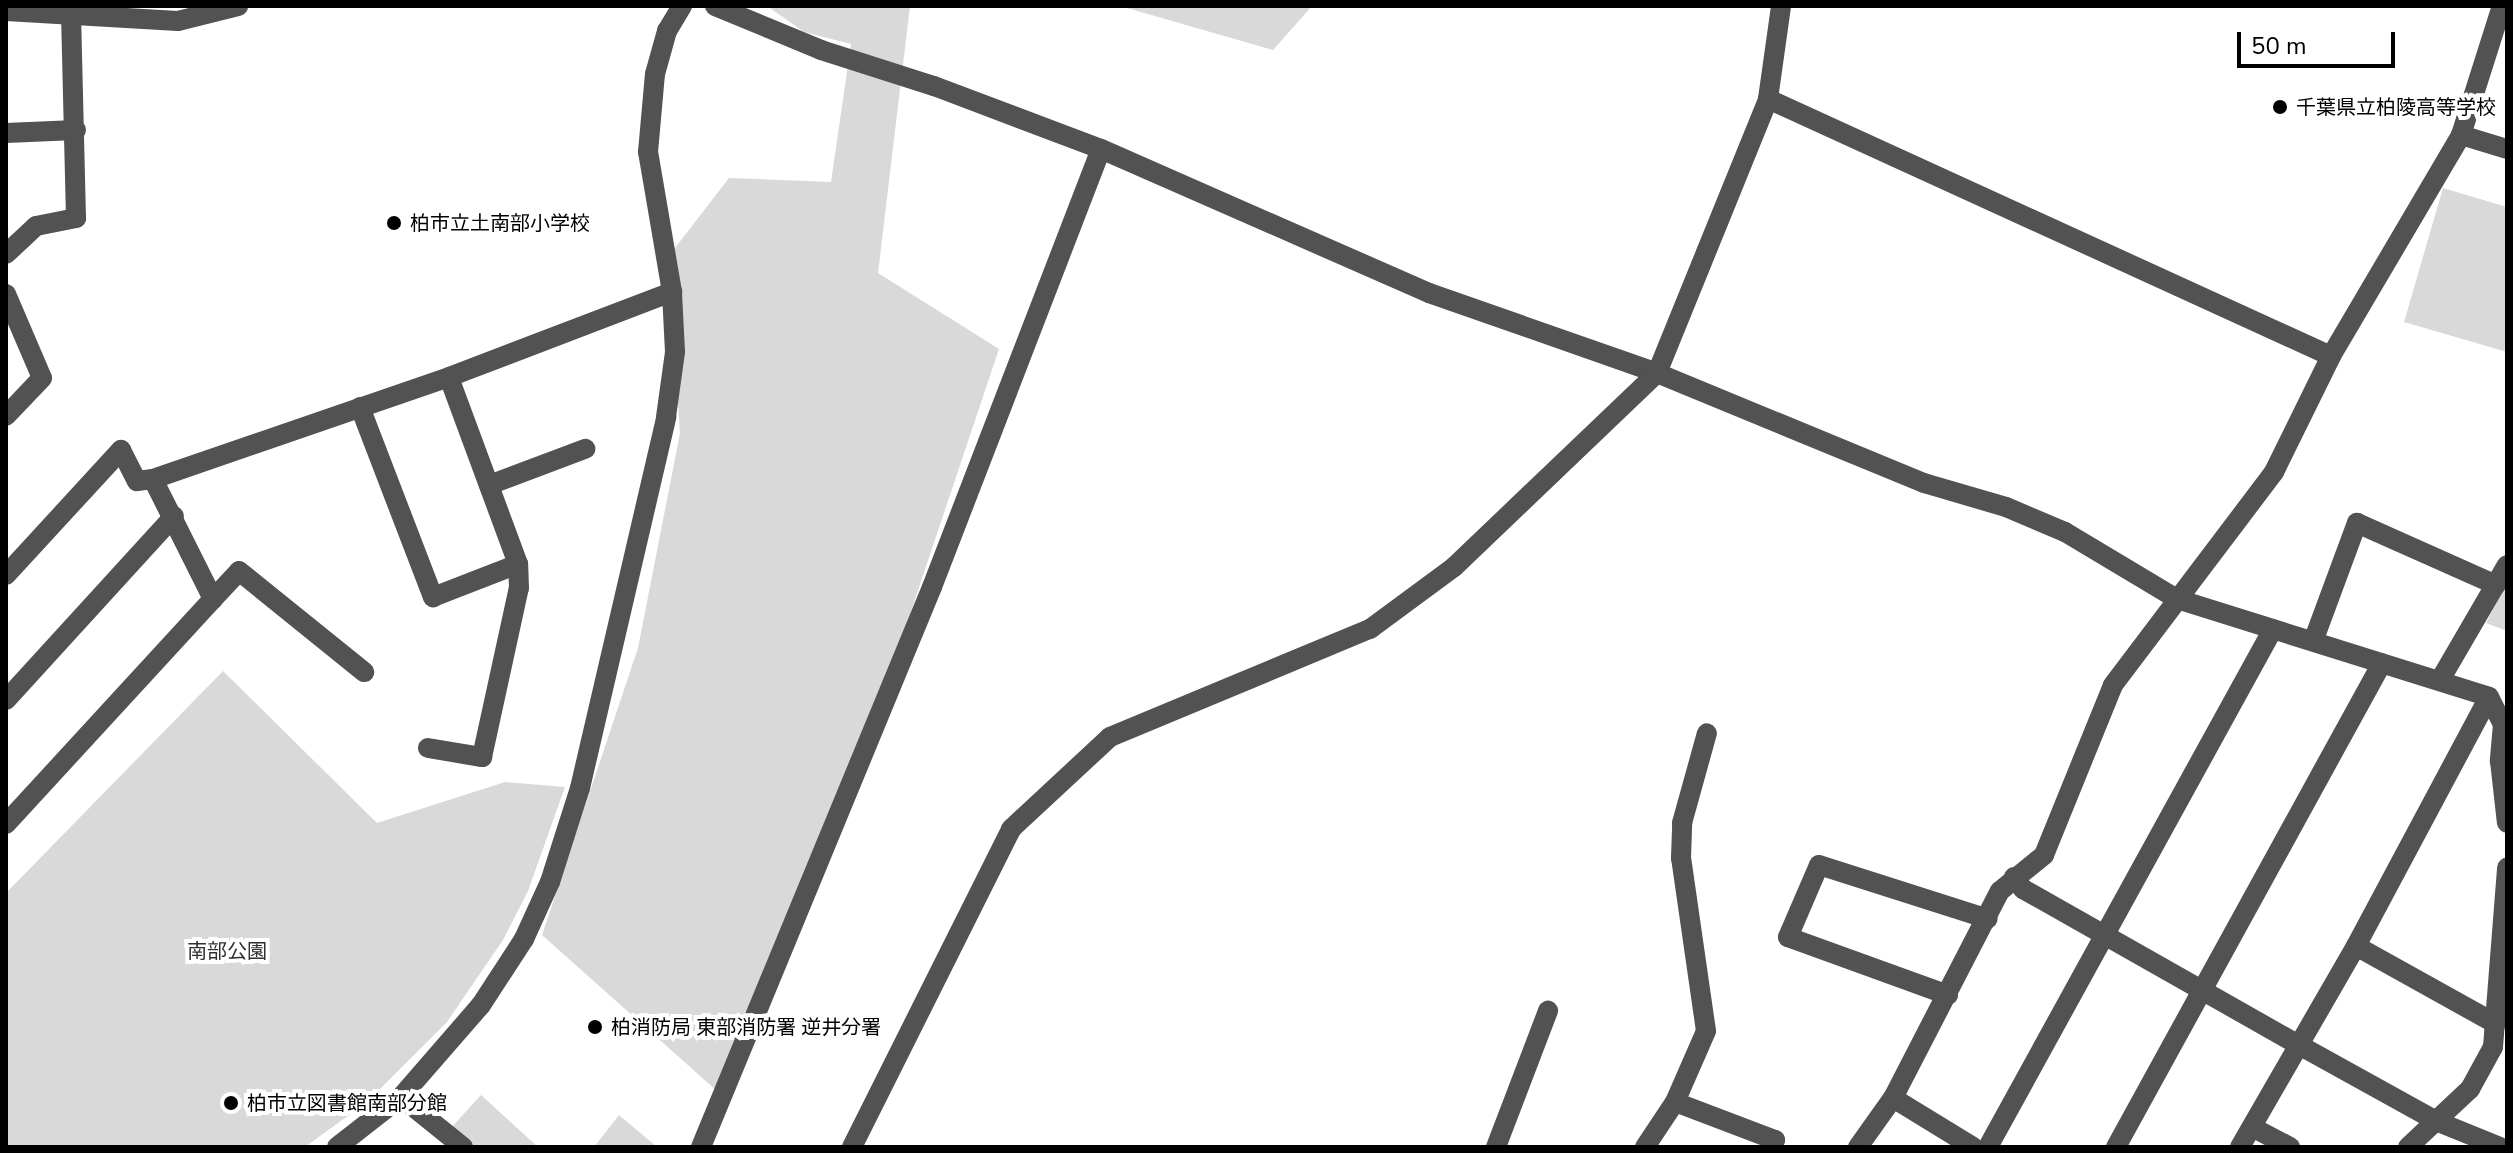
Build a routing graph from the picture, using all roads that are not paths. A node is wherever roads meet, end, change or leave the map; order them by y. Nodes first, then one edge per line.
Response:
1 (682, 6) edge
2 (715, 6) edge
3 (1781, 6) edge
4 (2502, 6) edge
5 (232, 7) edge
6 (6, 11) edge
7 (71, 13) junction
8 (1768, 99) junction
9 (76, 130) junction
10 (6, 133) edge
11 (2461, 135) junction
12 (1101, 149) junction
13 (2507, 149) edge
14 (6, 254) edge
15 (672, 292) junction
16 (6, 294) edge
17 (2331, 356) junction
18 (1657, 373) junction
19 (449, 377) junction
20 (360, 407) junction
21 (6, 416) edge
22 (585, 449) dead end
23 (153, 479) junction
24 (489, 485) junction
25 (174, 516) junction
26 (518, 564) junction
27 (2507, 565) edge
28 (6, 575) edge
29 (2496, 585) junction
30 (213, 599) junction
31 (2177, 599) junction
32 (2273, 629) junction
33 (2314, 639) junction
34 (2382, 663) junction
35 (364, 672) dead end
36 (2440, 680) junction
37 (6, 700) edge
38 (2498, 704) edge
39 (1707, 733) dead end
40 (428, 748) dead end
41 (2503, 762) edge
42 (2507, 823) edge
43 (6, 824) edge
44 (2507, 868) edge
45 (2507, 876) edge
46 (2014, 877) junction
47 (1988, 919) junction
48 (2105, 937) junction
49 (2356, 946) junction
50 (2201, 989) junction
51 (1948, 995) junction
52 (1548, 1011) dead end
53 (2499, 1036) edge
54 (2299, 1045) junction
55 (401, 1097) junction
56 (1893, 1098) junction
57 (1675, 1102) junction
58 (2436, 1121) junction
59 (2252, 1127) junction
60 (337, 1147) edge
61 (463, 1147) edge
62 (701, 1147) edge
63 (852, 1147) edge
64 (1496, 1147) edge
65 (1645, 1147) edge
66 (1771, 1147) edge
67 (1858, 1147) edge
68 (1973, 1147) edge
69 (1988, 1147) edge
70 (2116, 1147) edge
71 (2240, 1147) edge
72 (2290, 1147) edge
73 (2408, 1147) edge
74 (2500, 1147) edge

1 - 15 street
2 - 12 street
3 - 8 street
4 - 11 street
5 - 7 street
6 - 7 street
7 - 9 street
8 - 17 street
8 - 18 street
9 - 10 street
9 - 14 street
11 - 13 street
11 - 17 street
12 - 18 street
12 - 62 street
15 - 19 street
15 - 55 street
16 - 21 street
17 - 31 street
18 - 31 street
18 - 63 street
19 - 20 street
19 - 24 street
20 - 23 street
20 - 26 street
22 - 24 street
23 - 25 street
23 - 28 street
24 - 26 street
25 - 30 street
25 - 37 street
26 - 40 street
27 - 29 street
29 - 33 street
29 - 36 street
30 - 35 street
30 - 43 street
31 - 32 street
31 - 46 street
32 - 33 street
32 - 48 street
33 - 34 street
34 - 36 street
34 - 50 street
36 - 38 street
38 - 41 street
38 - 49 street
39 - 57 street
41 - 42 street
44 - 45 street
45 - 53 street
46 - 47 street
46 - 48 street
47 - 51 street
47 - 51 street
48 - 50 street
48 - 69 street
49 - 53 street
49 - 54 street
50 - 54 street
50 - 70 street
51 - 56 street
52 - 64 street
53 - 58 street
54 - 58 street
54 - 59 street
55 - 60 street
55 - 61 street
56 - 67 street
56 - 68 street
57 - 65 street
57 - 66 street
58 - 73 street
58 - 74 street
59 - 71 street
59 - 72 street

